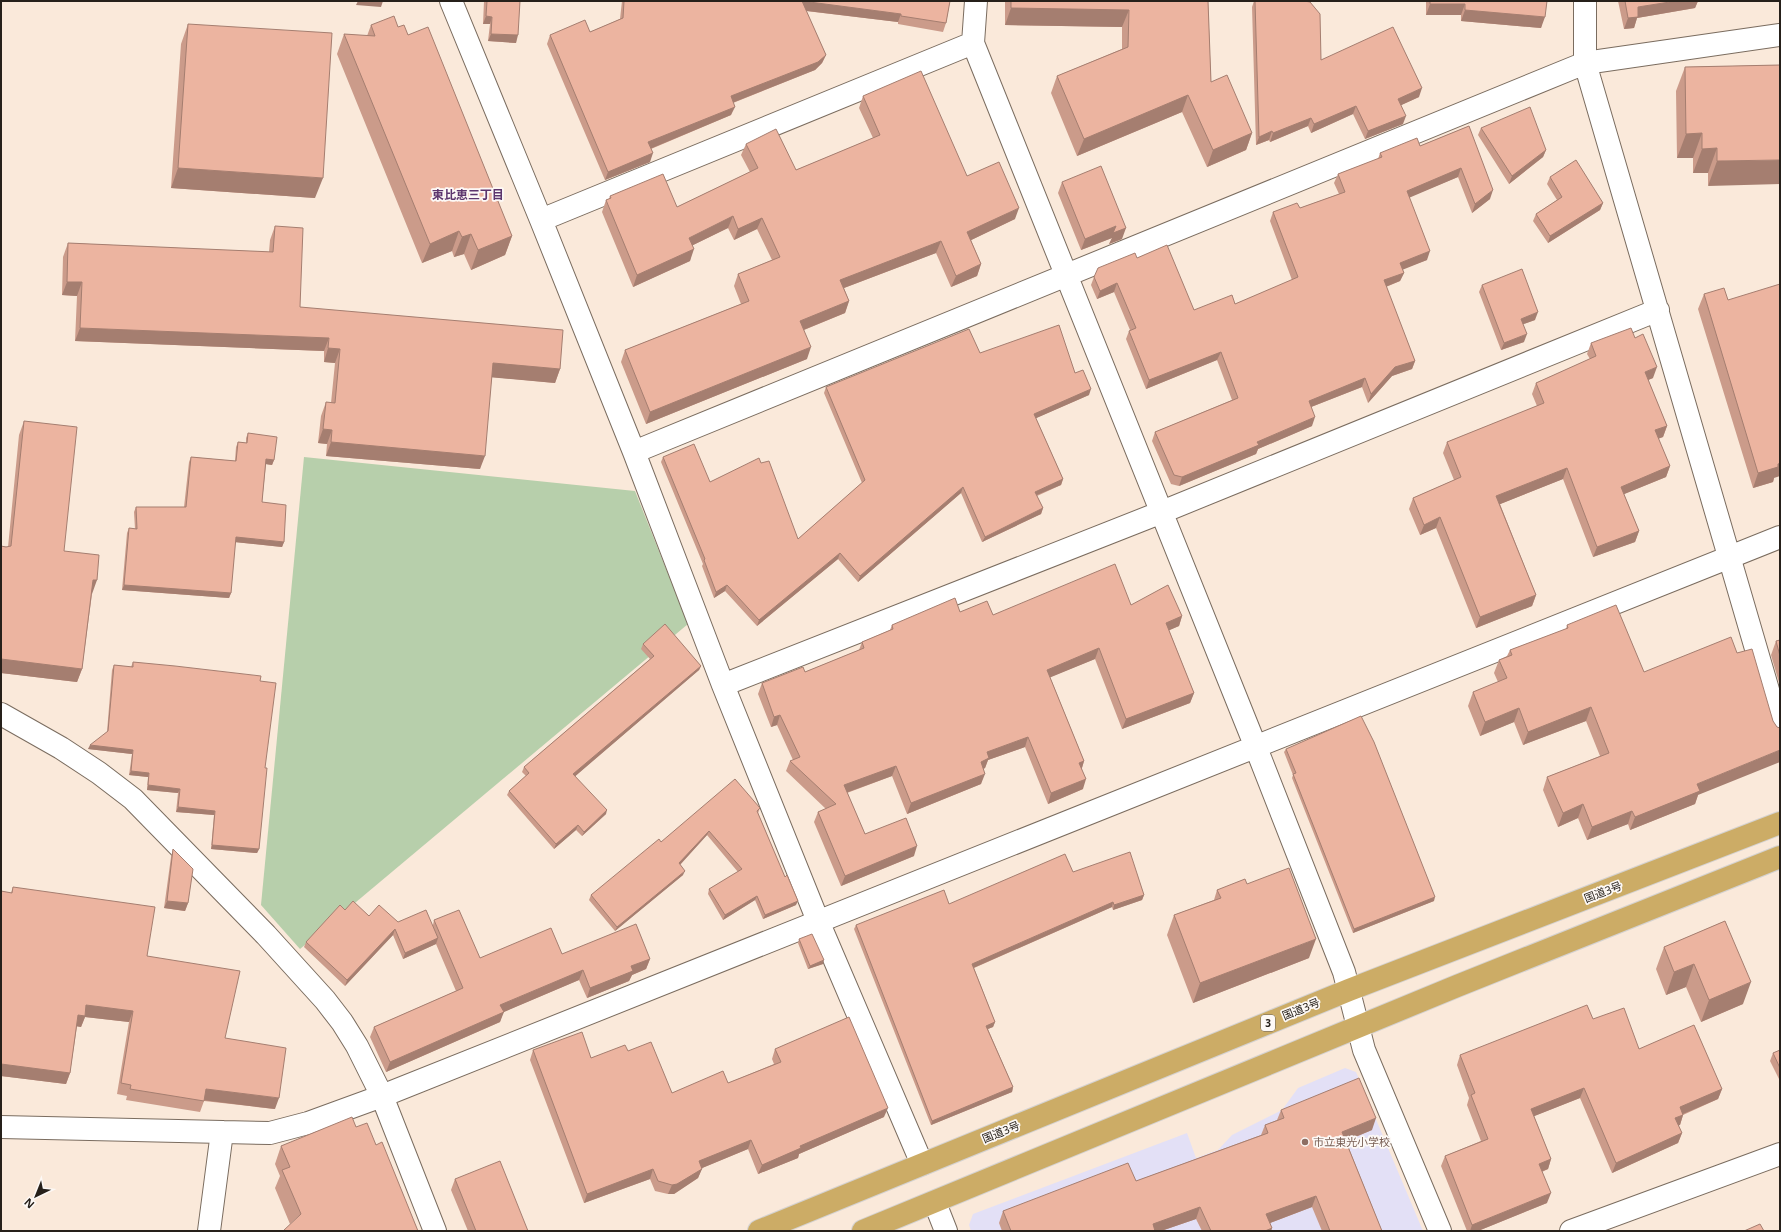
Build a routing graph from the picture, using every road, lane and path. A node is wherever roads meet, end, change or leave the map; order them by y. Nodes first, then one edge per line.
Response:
1 (451, 1) edge
2 (976, 1) edge
3 (1585, 1) edge
4 (1780, 35) edge
5 (973, 44) junction
6 (1585, 62) junction
7 (541, 220) junction
8 (1066, 275) junction
9 (1658, 310) junction
10 (634, 452) junction
11 (1162, 512) junction
12 (1780, 536) edge
13 (1730, 557) junction
14 (723, 685) junction
15 (1, 714) edge
16 (1780, 731) edge
17 (1256, 745) junction
18 (1780, 823) edge
19 (1780, 857) edge
20 (818, 921) junction
21 (1346, 981) junction
22 (1358, 1028) junction
23 (382, 1096) junction
24 (1, 1127) edge
25 (222, 1132) junction
26 (1780, 1154) edge
27 (922, 1164) junction
28 (935, 1203) junction
29 (209, 1231) edge
30 (435, 1231) edge
31 (759, 1231) edge
32 (863, 1231) edge
33 (946, 1231) edge
34 (1440, 1231) edge
35 (1571, 1231) edge

1 - 7 street
2 - 5 street
3 - 6 street
4 - 6 street
5 - 7 street
5 - 8 street
6 - 8 street
6 - 9 street
7 - 10 street
8 - 10 street
8 - 11 street
9 - 11 street
9 - 13 street
10 - 14 street
11 - 14 street
11 - 17 street
12 - 13 street
13 - 16 street
13 - 17 street
14 - 20 street
15 - 23 street
17 - 20 street
17 - 21 street
18 - 21 highway, 国道3号 / 3
19 - 22 highway
20 - 23 street
20 - 27 street
21 - 22 street
21 - 27 highway, 国道3号 / 3
22 - 28 highway
22 - 34 street
23 - 25 street
23 - 30 street
24 - 25 street
25 - 29 street
26 - 35 street
27 - 31 highway, 国道3号 / 3
28 - 32 highway
28 - 33 street

